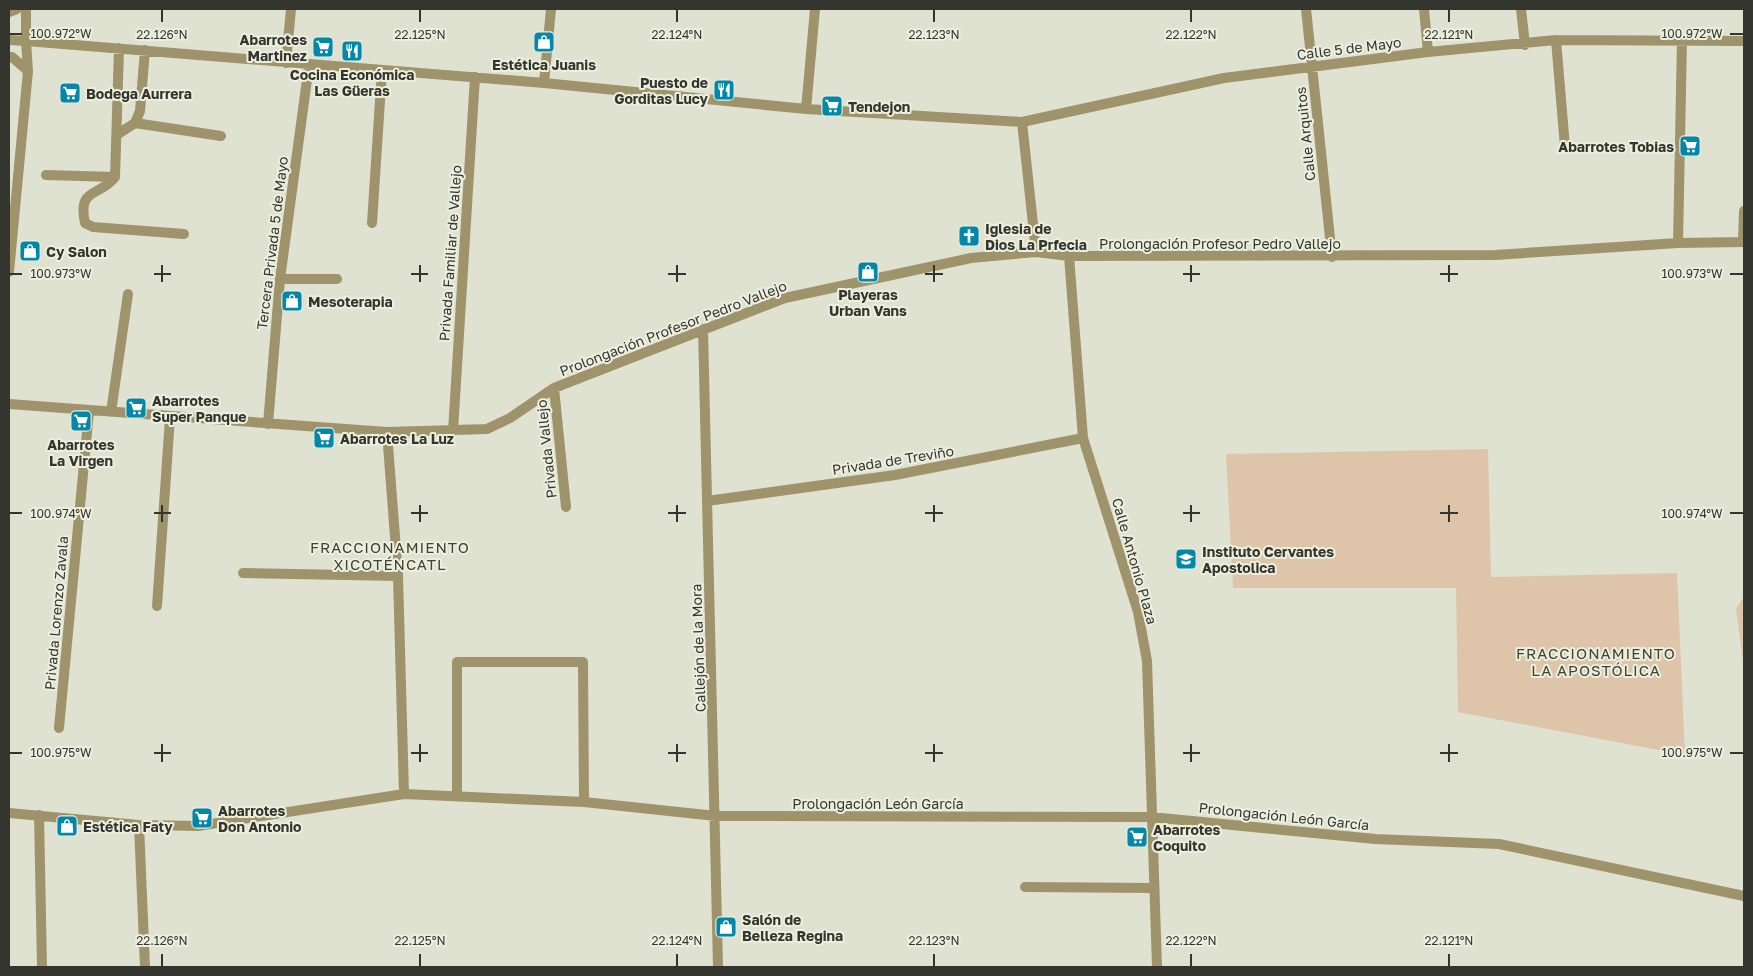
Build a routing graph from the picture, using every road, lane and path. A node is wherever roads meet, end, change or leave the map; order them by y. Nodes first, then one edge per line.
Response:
1 (17, 9) edge
2 (26, 9) edge
3 (291, 9) edge
4 (552, 9) edge
5 (815, 9) edge
6 (1306, 9) edge
7 (1424, 9) edge
8 (1521, 9) edge
9 (9, 12) edge
10 (1682, 39) junction
11 (9, 40) edge
12 (1556, 40) junction
13 (26, 41) junction
14 (1744, 41) edge
15 (1525, 45) junction
16 (119, 48) junction
17 (145, 50) junction
18 (1428, 52) junction
19 (9, 57) edge
20 (286, 63) junction
21 (308, 65) junction
22 (1312, 66) junction
23 (382, 70) junction
24 (28, 71) junction
25 (475, 77) junction
26 (544, 82) junction
27 (806, 109) junction
28 (1022, 122) junction
29 (135, 123) junction
30 (118, 134) junction
31 (221, 136) dead end
32 (1565, 147) dead end
33 (46, 175) dead end
34 (115, 177) junction
35 (1744, 211) edge
36 (372, 223) dead end
37 (184, 234) dead end
38 (1744, 242) edge
39 (1678, 243) junction
40 (1036, 252) junction
41 (1069, 256) junction
42 (1332, 257) junction
43 (9, 272) edge
44 (280, 279) junction
45 (337, 279) dead end
46 (128, 294) dead end
47 (703, 329) junction
48 (554, 388) junction
49 (9, 404) edge
50 (89, 411) junction
51 (112, 412) junction
52 (170, 418) junction
53 (268, 424) junction
54 (453, 431) junction
55 (387, 432) junction
56 (1083, 438) junction
57 (707, 501) junction
58 (566, 507) dead end
59 (243, 573) dead end
60 (398, 576) junction
61 (157, 606) dead end
62 (60, 728) dead end
63 (404, 794) junction
64 (457, 796) junction
65 (584, 802) junction
66 (9, 813) edge
67 (39, 815) junction
68 (716, 816) junction
69 (1151, 817) junction
70 (140, 825) junction
71 (1024, 887) dead end
72 (1153, 888) junction
73 (1744, 896) edge
74 (42, 967) edge
75 (145, 967) edge
76 (718, 967) edge
77 (1156, 967) edge

1 - 9 street
2 - 13 street
3 - 20 street
4 - 26 street
5 - 27 street
6 - 22 street, Calle Arquitos
7 - 18 street
8 - 15 street
10 - 12 street, Calle 5 de Mayo
10 - 14 street, Calle 5 de Mayo
10 - 39 street
11 - 13 street, Calle 5 de Mayo
12 - 15 street, Calle 5 de Mayo
12 - 32 street
13 - 16 street, Calle 5 de Mayo
13 - 24 street
15 - 18 street, Calle 5 de Mayo
16 - 17 street, Calle 5 de Mayo
16 - 30 street
17 - 20 street, Calle 5 de Mayo
17 - 29 street
18 - 22 street, Calle 5 de Mayo
19 - 24 street
20 - 21 street, Calle 5 de Mayo
21 - 23 street, Calle 5 de Mayo
21 - 44 street, Tercera Privada 5 de Mayo
22 - 28 street, Calle 5 de Mayo
22 - 42 street, Calle Arquitos
23 - 25 street, Calle 5 de Mayo
23 - 36 street
24 - 43 street
25 - 26 street, Calle 5 de Mayo
25 - 54 street, Privada Familiar de Vallejo
26 - 27 street, Calle 5 de Mayo
27 - 28 street, Calle 5 de Mayo
28 - 40 street
29 - 30 street
29 - 31 street
30 - 34 street
33 - 34 street
34 - 37 street
35 - 38 street
38 - 39 street, Prolongación Profesor Pedro Vallejo
39 - 42 street, Prolongación Profesor Pedro Vallejo
40 - 41 street, Prolongación Profesor Pedro Vallejo
40 - 47 street, Prolongación Profesor Pedro Vallejo
41 - 42 street, Prolongación Profesor Pedro Vallejo
41 - 56 street, Calle Antonio Plaza
44 - 45 street
44 - 53 street, Tercera Privada 5 de Mayo
46 - 51 street
47 - 48 street, Prolongación Profesor Pedro Vallejo
47 - 57 street, Callejón de la Mora
48 - 54 street, Prolongación Profesor Pedro Vallejo
48 - 58 street, Privada Vallejo
49 - 50 street, Prolongación Profesor Pedro Vallejo
50 - 51 street, Prolongación Profesor Pedro Vallejo
50 - 62 street, Privada Lorenzo Zavala
51 - 52 street, Prolongación Profesor Pedro Vallejo
52 - 53 street, Prolongación Profesor Pedro Vallejo
52 - 61 street
53 - 55 street, Prolongación Profesor Pedro Vallejo
54 - 55 street, Prolongación Profesor Pedro Vallejo
55 - 60 street
56 - 57 street, Privada de Treviño
56 - 69 street, Calle Antonio Plaza
57 - 68 street, Callejón de la Mora
59 - 60 street
60 - 63 street
63 - 64 street, Prolongación León García
63 - 70 street, Prolongación León García
64 - 65 street, Prolongación León García
64 - 65 street
65 - 68 street, Prolongación León García
66 - 67 street, Prolongación León García
67 - 70 street, Prolongación León García
67 - 74 street
68 - 69 street, Prolongación León García
68 - 76 street, Callejón de la Mora
69 - 72 street, Calle Antonio Plaza
69 - 73 street, Prolongación León García
70 - 75 street
71 - 72 street
72 - 77 street, Calle Antonio Plaza

